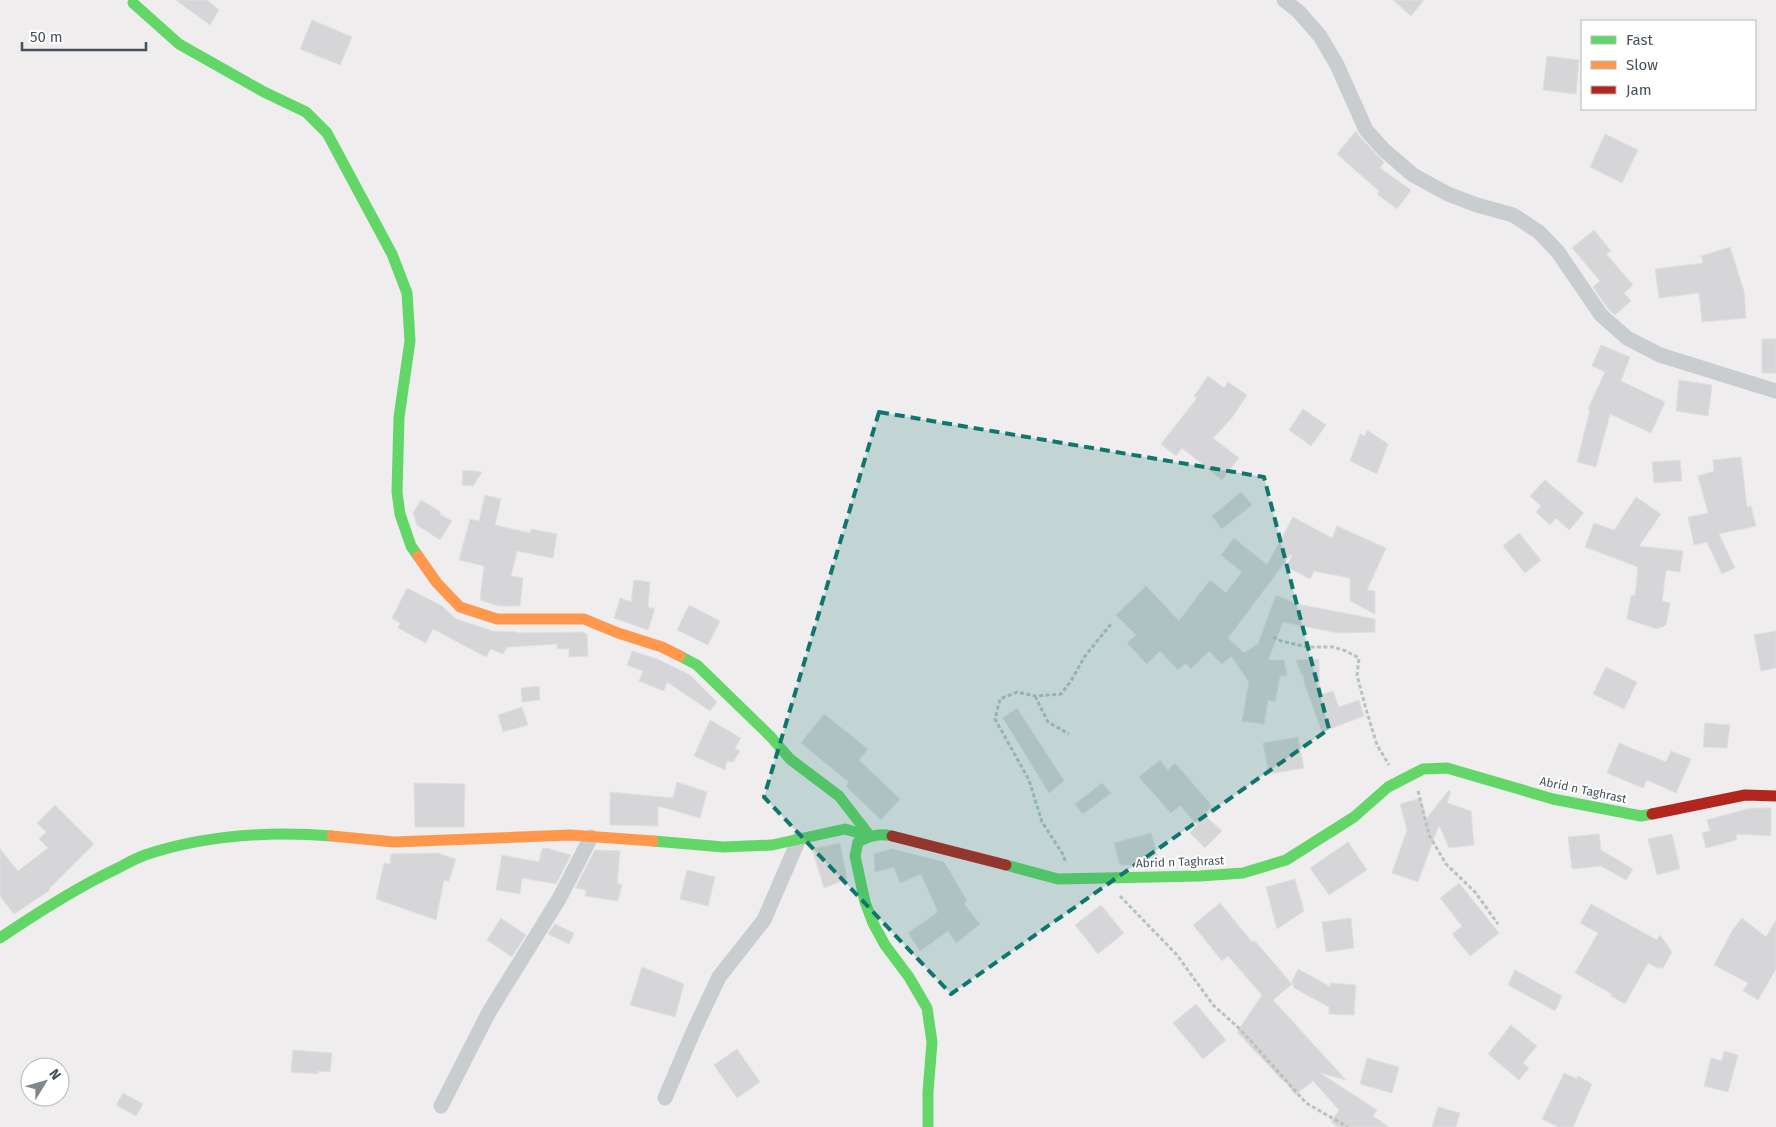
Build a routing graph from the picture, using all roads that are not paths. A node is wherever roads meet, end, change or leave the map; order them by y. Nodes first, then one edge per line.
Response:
1 (1284, 0) edge
2 (133, 4) dead end
3 (1776, 391) edge
4 (1776, 796) edge
5 (870, 836) junction
6 (591, 837) junction
7 (799, 839) junction
8 (0, 938) edge
9 (666, 1098) dead end
10 (441, 1106) dead end
11 (928, 1127) edge

1 - 3 street
2 - 5 street
4 - 5 street, Abrid n Taghrast
5 - 7 street, Abrid n Taghrast
5 - 11 street
6 - 7 street, Abrid n Taghrast
6 - 8 street, Abrid n Taghrast
6 - 10 street
7 - 9 street

